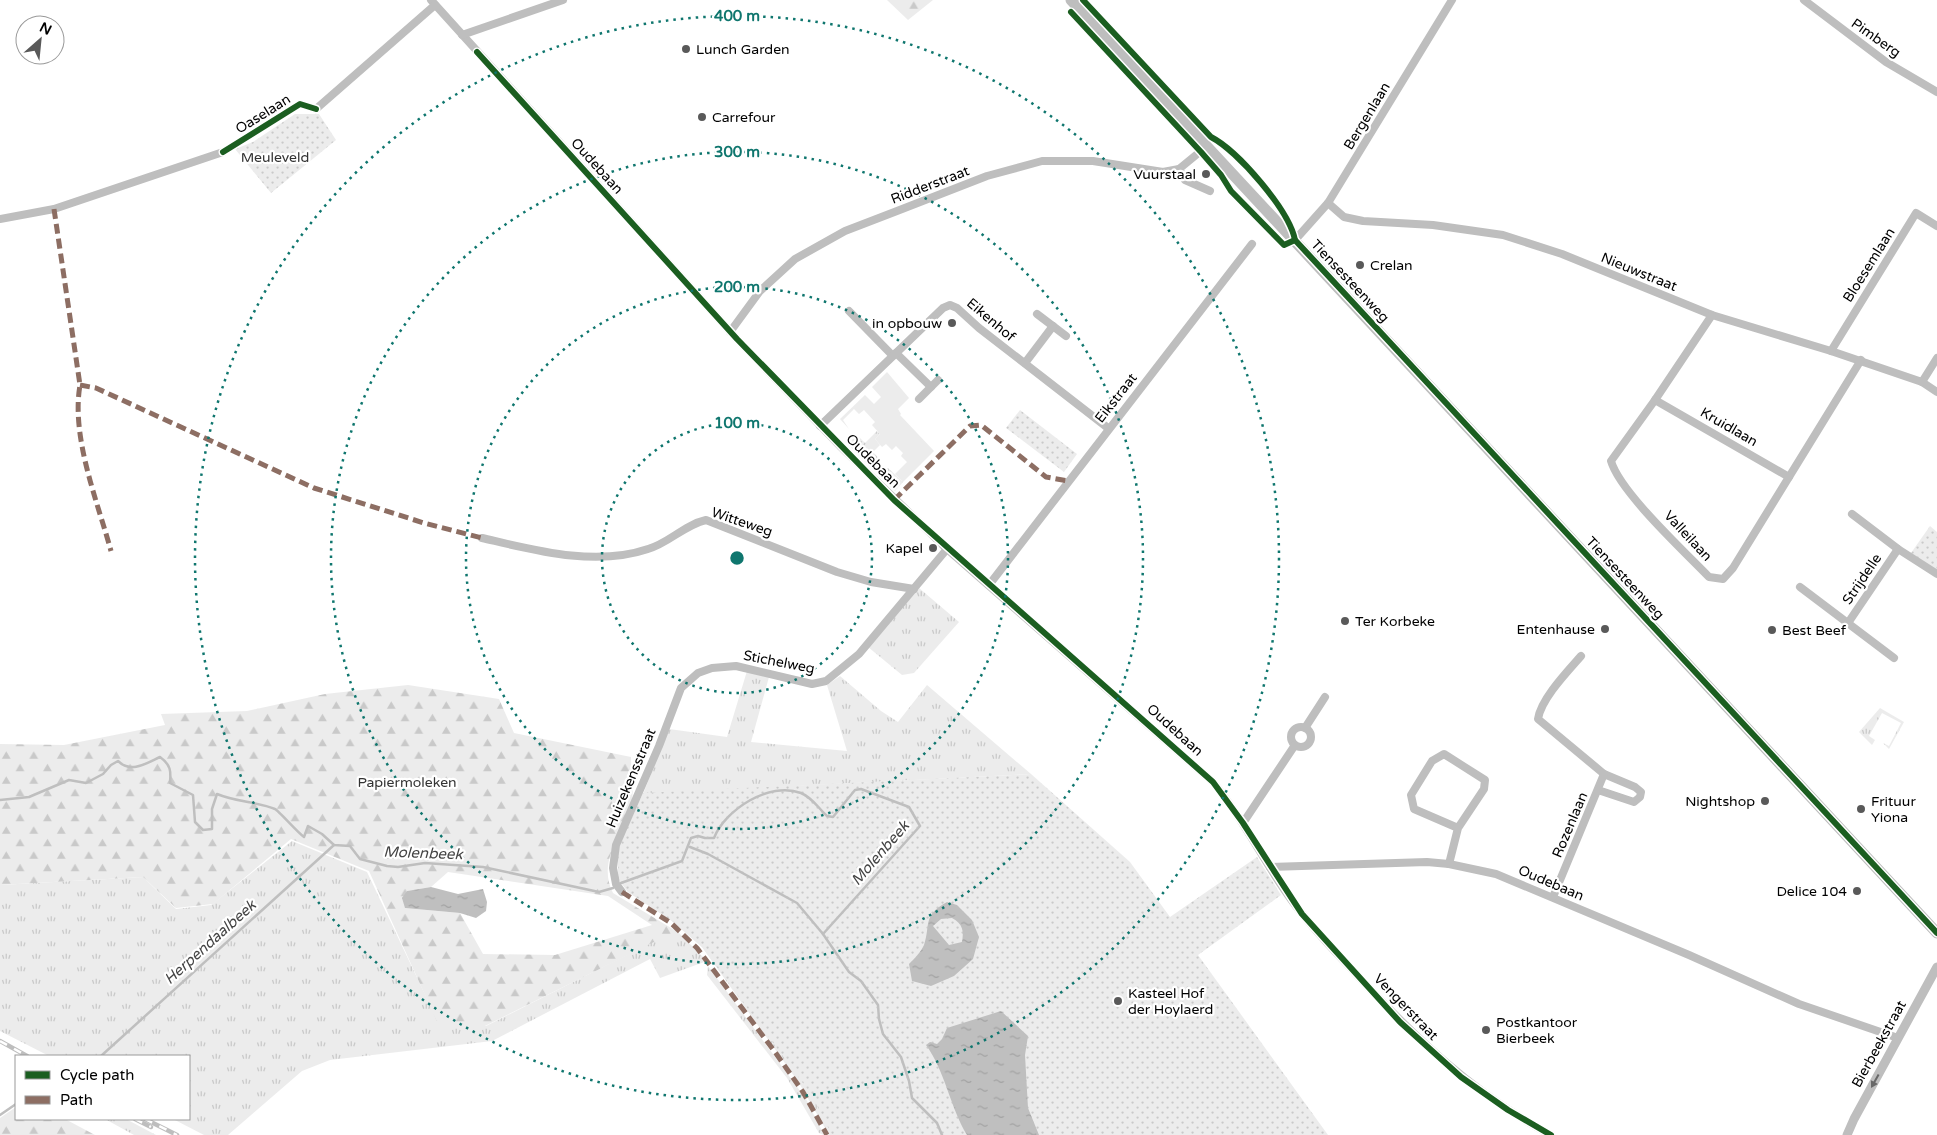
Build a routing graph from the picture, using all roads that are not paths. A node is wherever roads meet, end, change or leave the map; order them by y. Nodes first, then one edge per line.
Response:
1 (563, 0) edge
2 (1071, 0) edge
3 (1452, 0) edge
4 (1804, 0) edge
5 (432, 2) edge
6 (462, 35) junction
7 (1937, 92) edge
8 (316, 109) dead end
9 (1207, 146) junction
10 (223, 152) dead end
11 (1179, 168) junction
12 (1210, 191) dead end
13 (1328, 203) junction
14 (0, 220) edge
15 (1937, 226) edge
16 (1295, 240) junction
17 (1252, 244) dead end
18 (849, 311) dead end
19 (1037, 314) dead end
20 (1712, 315) junction
21 (1053, 326) junction
22 (730, 332) junction
23 (1066, 336) dead end
24 (1831, 351) junction
25 (895, 354) junction
26 (1937, 358) edge
27 (1861, 360) junction
28 (1025, 363) junction
29 (938, 380) dead end
30 (1922, 382) junction
31 (931, 387) junction
32 (1937, 392) edge
33 (919, 398) dead end
34 (1655, 400) junction
35 (820, 426) junction
36 (1108, 428) junction
37 (1790, 477) junction
38 (1852, 514) dead end
39 (482, 538) dead end
40 (947, 549) junction
41 (1898, 549) junction
42 (1937, 574) edge
43 (988, 585) junction
44 (1800, 588) dead end
45 (914, 589) junction
46 (1848, 623) junction
47 (1581, 656) dead end
48 (1894, 658) dead end
49 (692, 677) joint
50 (1325, 697) dead end
51 (1305, 728) junction
52 (1295, 745) junction
53 (1604, 774) junction
54 (1598, 790) junction
55 (1243, 823) junction
56 (1458, 828) junction
57 (1449, 864) junction
58 (1270, 867) junction
59 (622, 892) dead end
60 (1552, 897) junction
61 (1937, 933) edge
62 (1937, 967) edge
63 (1898, 1038) junction
64 (1551, 1135) edge
65 (1848, 1135) edge

1 - 6 street
2 - 9 main road, Tiensesteenweg
3 - 13 street, Bergenlaan
4 - 7 street, Pimberg
5 - 6 street, Oudebaan
5 - 8 street
6 - 22 street, Oudebaan
9 - 11 street
9 - 16 main road, Tiensesteenweg
10 - 14 street
11 - 12 street
11 - 22 street, Ridderstraat
13 - 16 street, Bergenlaan
13 - 20 street, Nieuwstraat
15 - 24 street, Bloesemlaan
16 - 61 main road, Tiensesteenweg
17 - 36 street, Eikstraat
18 - 25 street
19 - 21 street
20 - 24 street, Nieuwstraat
20 - 34 street, Valleilaan
21 - 23 street
21 - 28 street
22 - 35 street, Oudebaan
24 - 27 street, Nieuwstraat
25 - 28 street, Eikenhof
25 - 31 street
25 - 35 street, Eikenhof
26 - 30 street
27 - 30 street, Nieuwstraat
27 - 37 street, Valleilaan
28 - 36 street, Eikenhof
29 - 31 street
30 - 32 street, Nieuwstraat
31 - 33 street
34 - 37 street, Kruidlaan
34 - 37 street, Valleilaan
35 - 40 street, Oudebaan
36 - 43 street, Eikstraat
38 - 41 street, Strijdelle
39 - 45 street, Witteweg
40 - 43 street, Oudebaan
40 - 45 street
41 - 42 street, Strijdelle
41 - 46 street, Strijdelle
43 - 55 street, Oudebaan
44 - 46 street, Strijdelle
45 - 49 street, Stichelweg
46 - 48 street, Strijdelle
47 - 53 street, Rozenlaan
49 - 59 street, Huizekensstraat
50 - 51 street
51 - 52 street
51 - 52 street
52 - 55 street
53 - 54 street, Rozenlaan
53 - 54 street, Rozenlaan
54 - 60 street, Rozenlaan
55 - 58 street, Oudebaan
56 - 56 street
56 - 57 street
57 - 58 street, Oudebaan
57 - 60 street, Oudebaan
58 - 64 street, Vengerstraat
60 - 63 street, Oudebaan
62 - 63 street, Bierbeekstraat
63 -> 65 street, Bierbeekstraat

